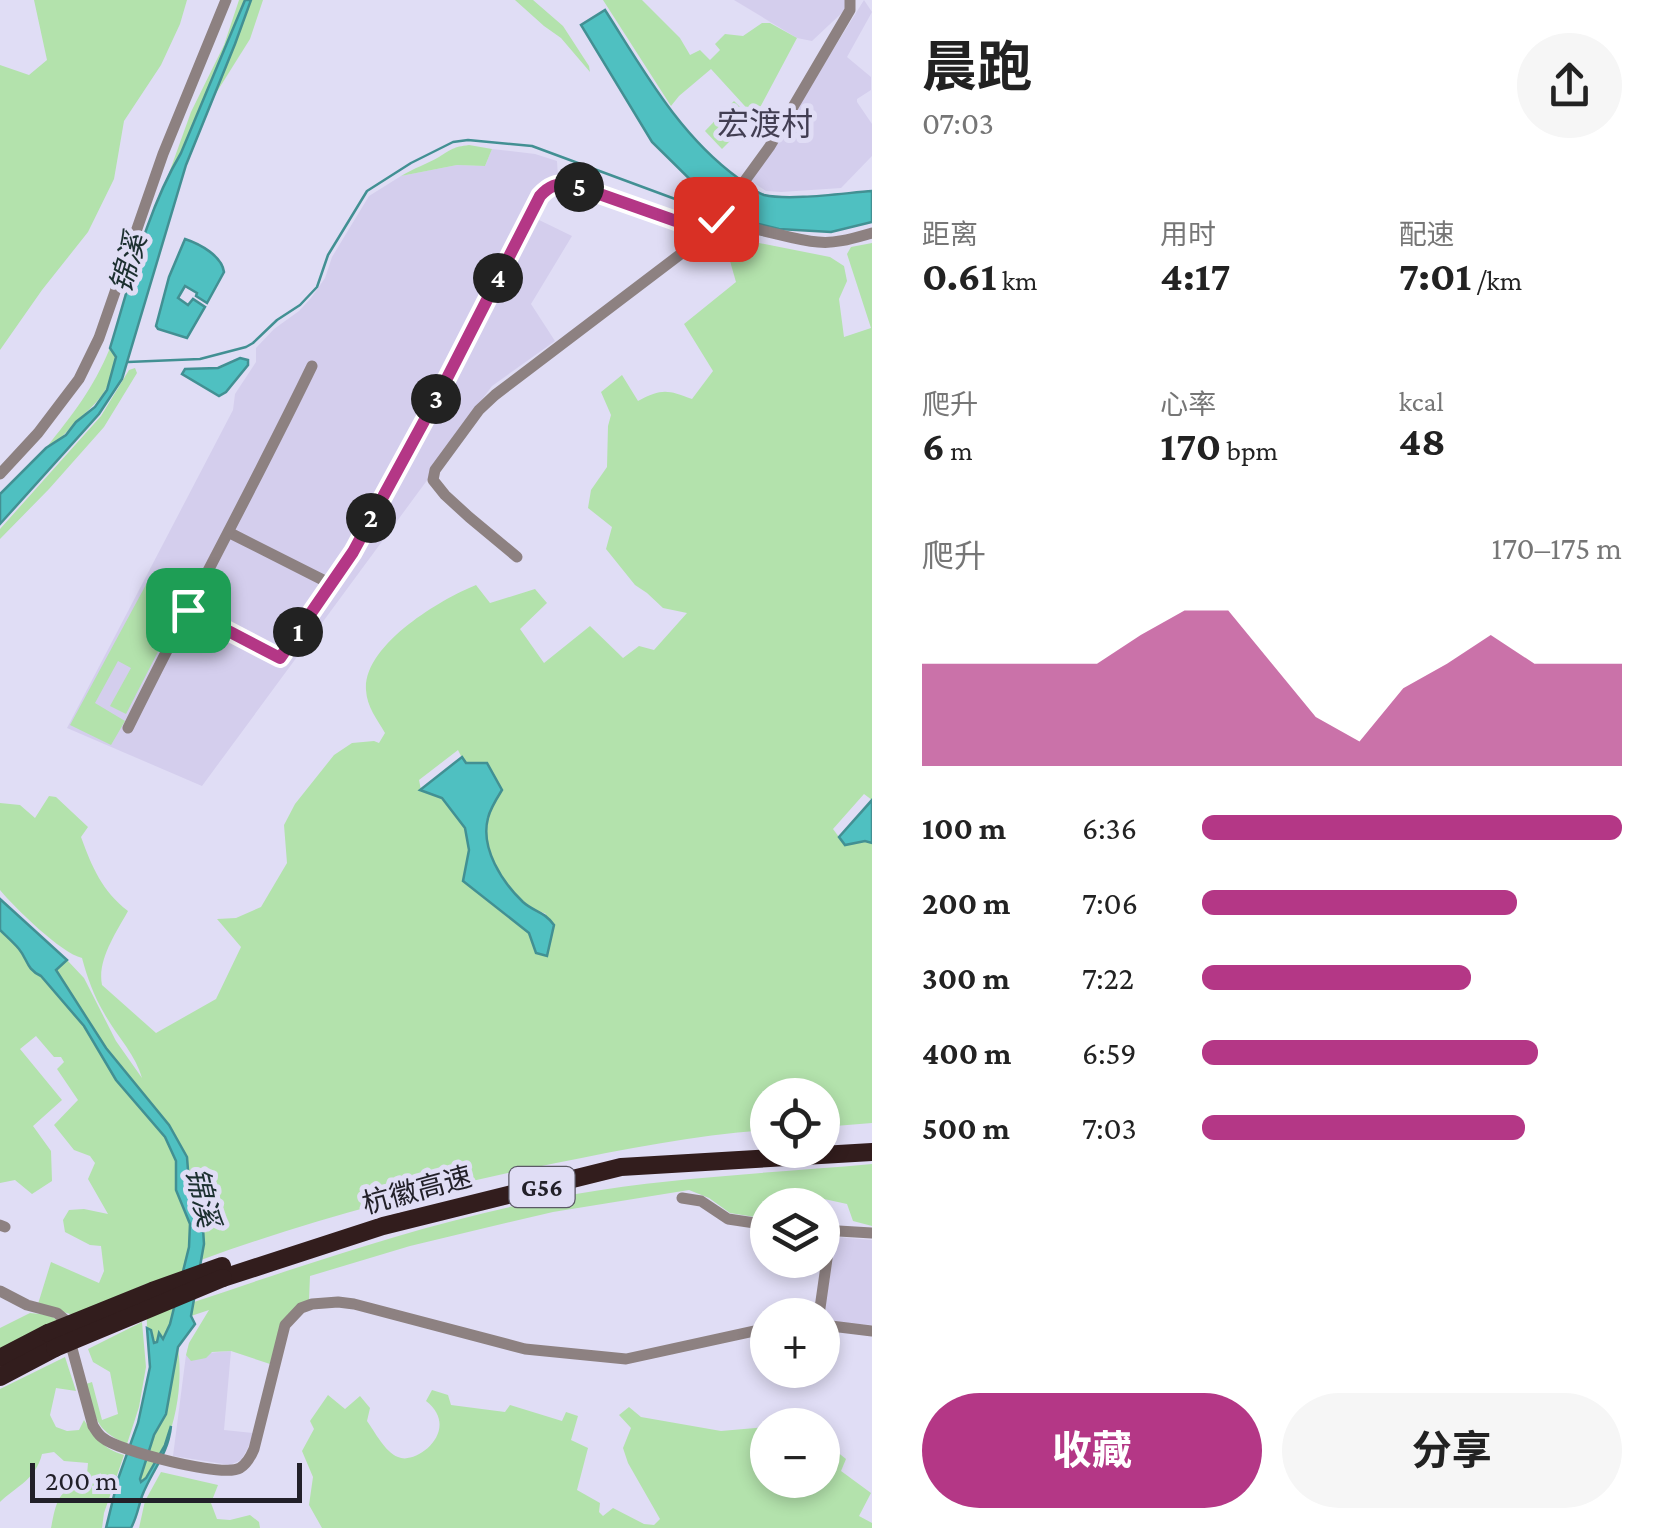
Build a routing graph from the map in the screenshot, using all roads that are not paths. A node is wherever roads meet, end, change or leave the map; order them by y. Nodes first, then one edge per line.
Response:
1 (226, 0) edge
2 (850, 0) edge
3 (714, 225) junction
4 (872, 234) edge
5 (312, 366) dead end
6 (0, 474) edge
7 (230, 533) junction
8 (516, 557) dead end
9 (333, 580) junction
10 (188, 610) junction
11 (128, 728) dead end
12 (872, 1140) edge
13 (840, 1142) edge
14 (750, 1149) edge
15 (872, 1152) edge
16 (682, 1198) dead end
17 (750, 1222) edge
18 (840, 1232) edge
19 (872, 1233) edge
20 (222, 1272) junction
21 (0, 1291) edge
22 (840, 1327) edge
23 (872, 1331) edge
24 (750, 1332) edge
25 (52, 1340) junction
26 (0, 1358) edge
27 (0, 1377) edge

1 - 6 street
2 - 3 street
3 - 4 street
3 - 8 street
3 - 9 street
5 - 7 street
7 - 9 street
7 - 10 street
9 - 10 street
10 - 11 street
12 - 13 highway
14 - 20 highway, 杭徽高速 / G56
15 - 20 highway, 杭徽高速 / G56
16 - 17 street
18 - 19 street
20 - 25 highway, 杭徽高速 / G56, bridge
21 - 24 street
22 - 23 street
25 - 26 highway, 杭徽高速 / G56
25 - 27 highway, 杭徽高速 / G56

